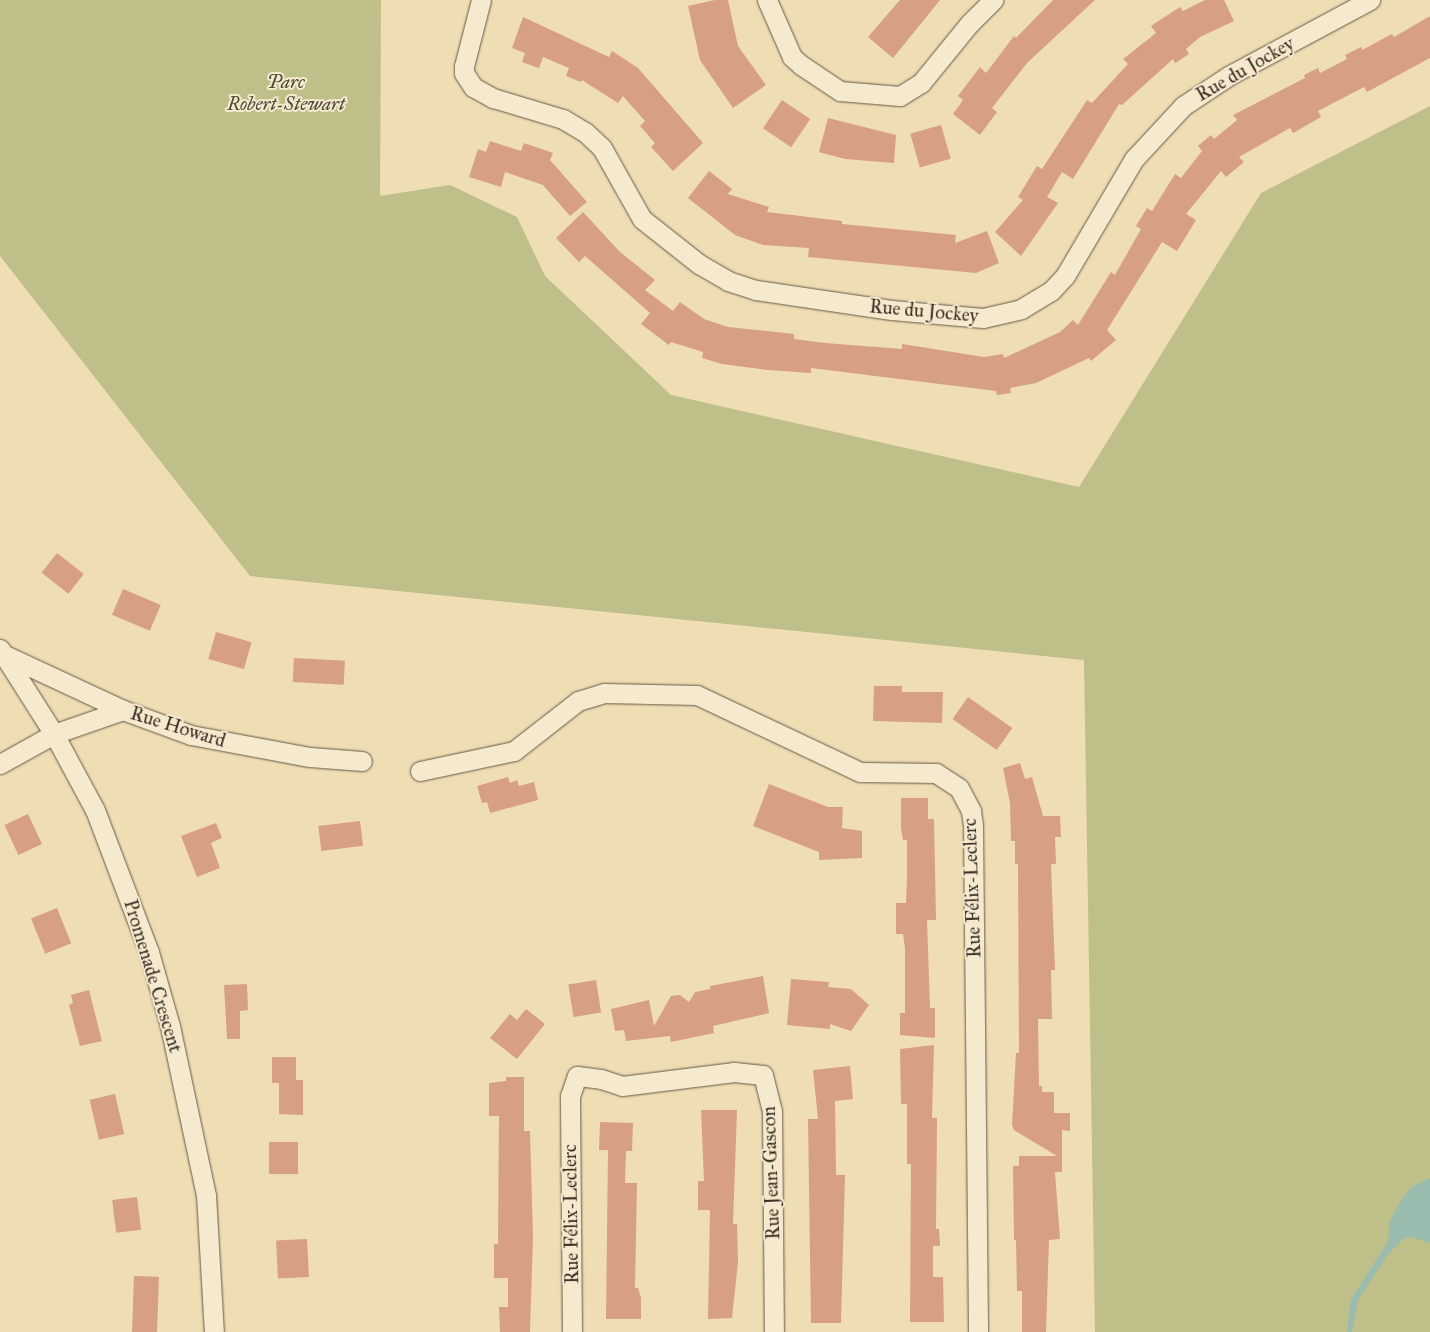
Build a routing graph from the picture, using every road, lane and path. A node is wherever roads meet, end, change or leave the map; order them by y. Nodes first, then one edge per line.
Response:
1 (481, 0) edge
2 (767, 0) edge
3 (993, 0) edge
4 (1370, 0) edge
5 (2, 652) edge
6 (123, 710) junction
7 (54, 734) junction
8 (362, 761) dead end
9 (0, 764) edge
10 (420, 770) dead end
11 (570, 1096) joint
12 (214, 1332) edge
13 (572, 1332) edge
14 (774, 1332) edge
15 (978, 1332) edge

1 - 4 street, Rue du Jockey
2 - 3 street
5 - 6 street, Rue Howard
5 - 7 street, Promenade Crescent
6 - 7 street
6 - 8 street, Rue Howard
7 - 9 street
7 - 12 street, Promenade Crescent
10 - 15 street, Rue Félix-Leclerc
11 - 13 street, Rue Félix-Leclerc
11 - 14 street, Rue Jean-Gascon

